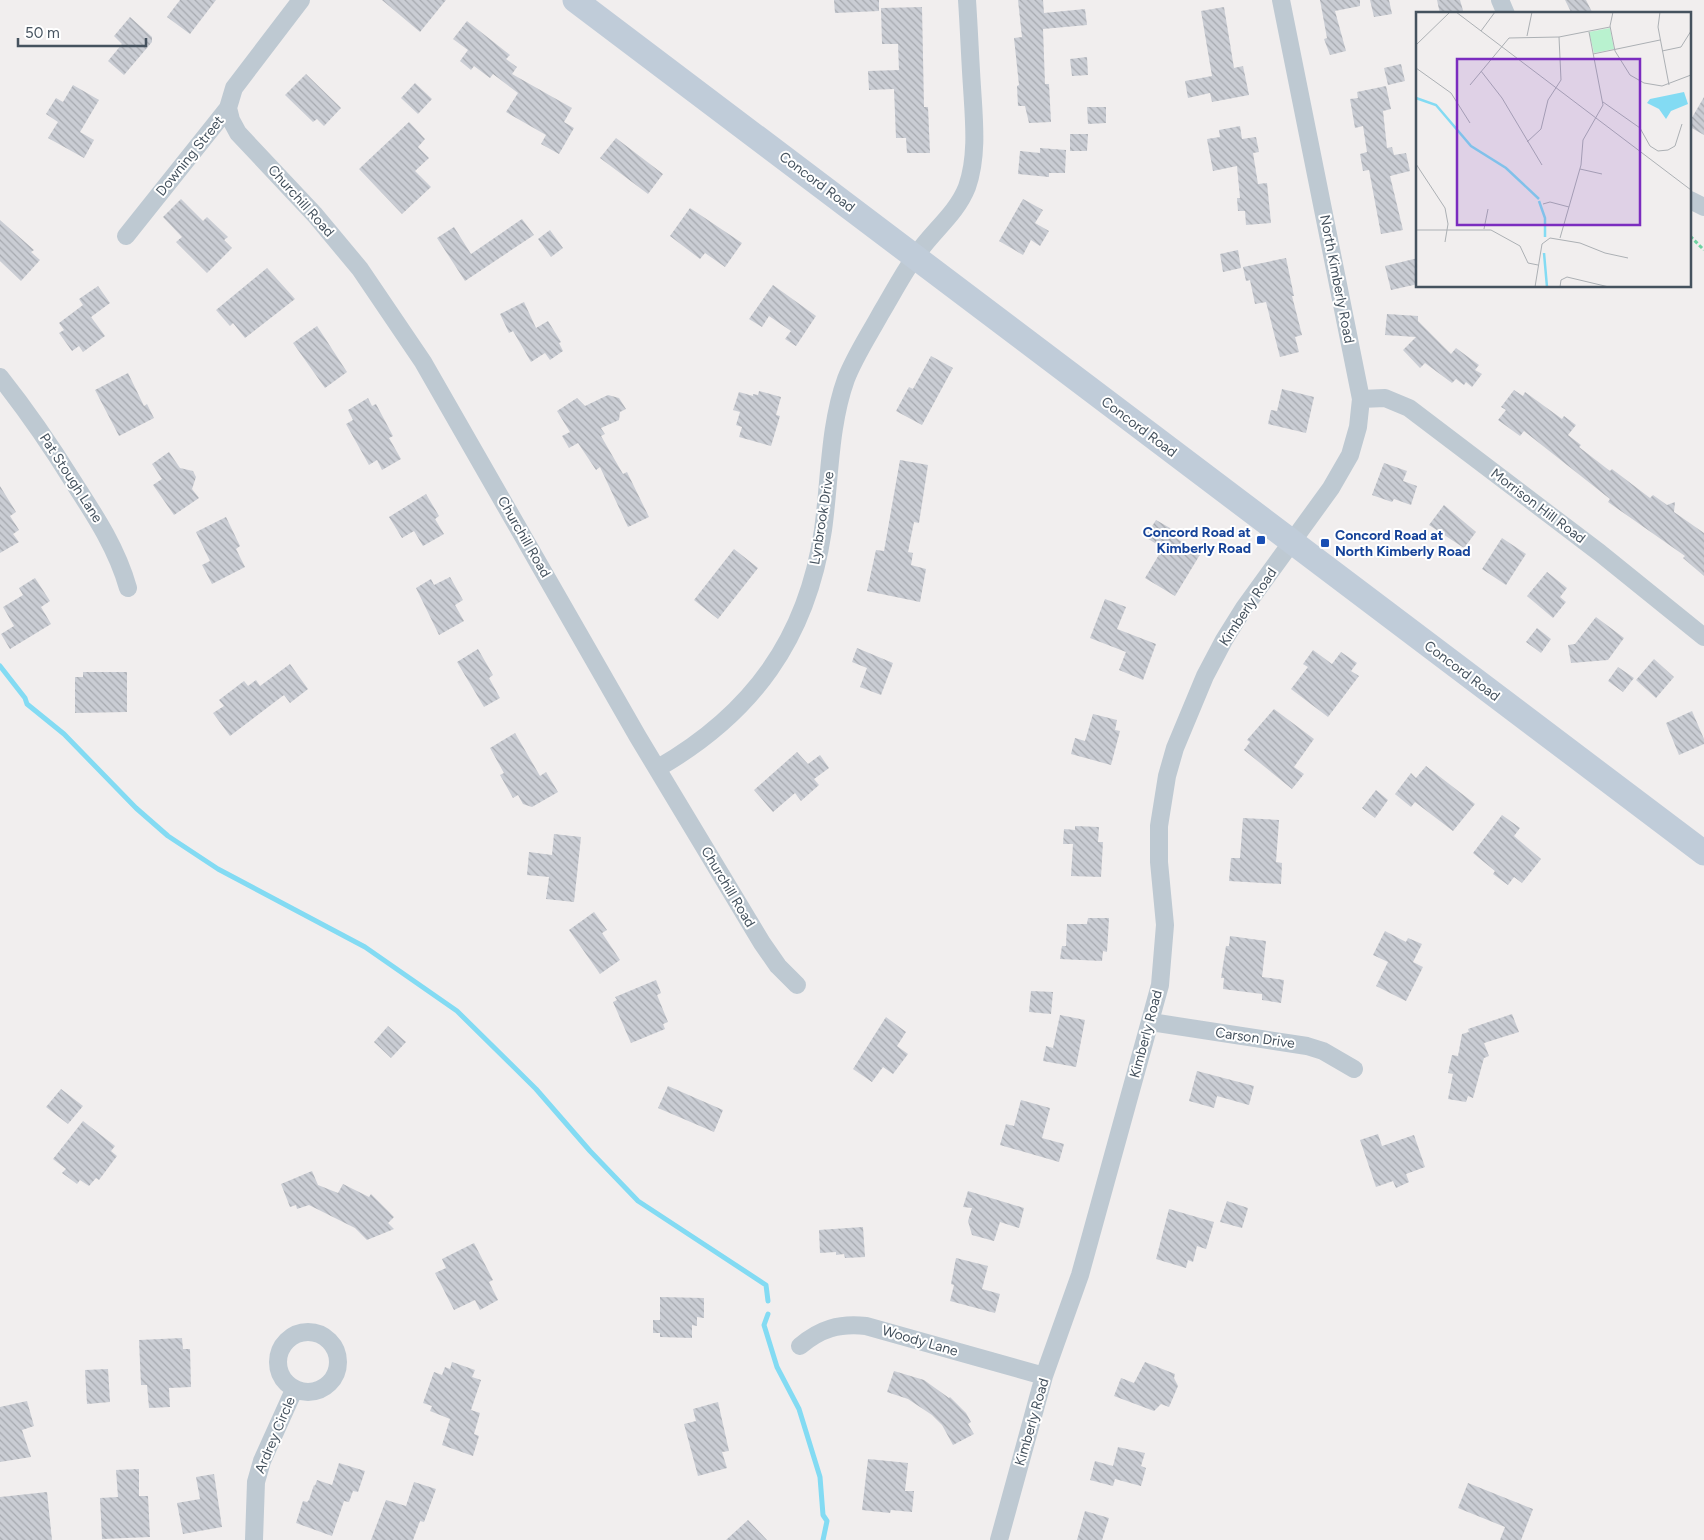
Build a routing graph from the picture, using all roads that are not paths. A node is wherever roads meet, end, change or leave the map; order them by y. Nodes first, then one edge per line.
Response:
1 (301, 0) edge
2 (575, 0) edge
3 (967, 0) edge
4 (1281, 0) edge
5 (1500, 0) edge
6 (1505, 12) edge
7 (228, 108) junction
8 (1692, 201) edge
9 (1704, 207) edge
10 (126, 236) dead end
11 (915, 256) junction
12 (0, 377) edge
13 (1361, 399) junction
14 (1293, 544) junction
15 (128, 588) dead end
16 (1704, 637) edge
17 (658, 768) junction
18 (1704, 853) edge
19 (796, 985) dead end
20 (1151, 1022) junction
21 (1354, 1069) dead end
22 (800, 1346) dead end
23 (1044, 1376) junction
24 (294, 1390) dead end
25 (254, 1540) edge
26 (999, 1540) edge

1 - 7 street, Downing Street
2 - 11 main road, Concord Road
3 - 11 street, Lynbrook Drive
4 - 13 street, North Kimberly Road
5 - 6 street
7 - 10 street, Downing Street
7 - 17 street, Churchill Road
8 - 9 street
11 - 14 main road, Concord Road
11 - 17 street, Lynbrook Drive
12 - 15 street, Pat Stough Lane
13 - 14 street, North Kimberly Road
13 - 16 street, Morrison Hill Road
14 - 18 main road, Concord Road
14 - 20 street, Kimberly Road
17 - 19 street, Churchill Road
20 - 21 street, Carson Drive
20 - 23 street, Kimberly Road
22 - 23 street, Woody Lane
23 - 26 street, Kimberly Road
24 - 25 street, Ardrey Circle

